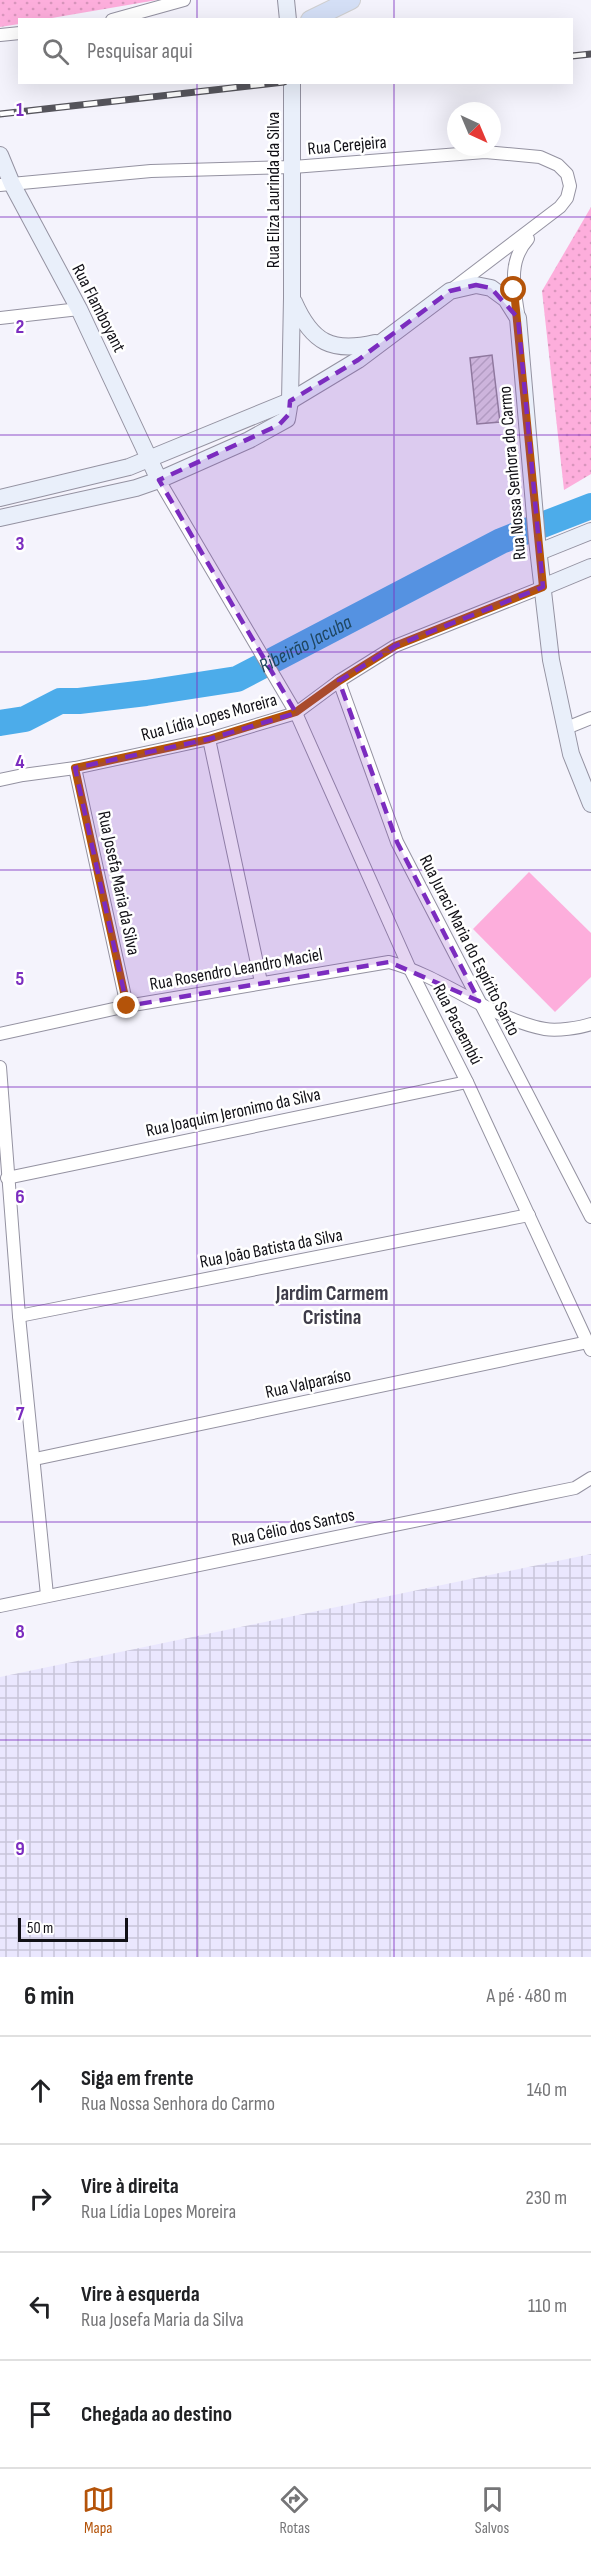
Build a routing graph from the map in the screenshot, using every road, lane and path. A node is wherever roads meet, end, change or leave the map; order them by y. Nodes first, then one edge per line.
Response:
1 (183, 0) edge
2 (286, 0) edge
3 (352, 0) edge
4 (118, 18) edge
5 (288, 18) edge
6 (314, 18) edge
7 (18, 33) edge
8 (0, 35) edge
9 (291, 84) edge
10 (0, 155) edge
11 (293, 167) junction
12 (6, 185) edge
13 (548, 219) junction
14 (450, 291) junction
15 (292, 298) junction
16 (79, 309) junction
17 (0, 318) edge
18 (518, 318) junction
19 (382, 342) junction
20 (290, 401) junction
21 (150, 458) junction
22 (159, 480) junction
23 (0, 498) edge
24 (0, 518) edge
25 (591, 531) edge
26 (538, 546) junction
27 (591, 567) edge
28 (543, 587) junction
29 (339, 681) junction
30 (296, 712) junction
31 (591, 718) edge
32 (564, 729) junction
33 (209, 739) junction
34 (75, 768) junction
35 (0, 780) edge
36 (591, 804) edge
37 (409, 967) junction
38 (261, 982) junction
39 (479, 1001) junction
40 (127, 1006) junction
41 (590, 1027) edge
42 (0, 1034) edge
43 (0, 1067) edge
44 (467, 1082) junction
45 (7, 1178) junction
46 (530, 1215) junction
47 (591, 1217) edge
48 (19, 1316) junction
49 (590, 1346) edge
50 (35, 1459) junction
51 (591, 1478) edge
52 (47, 1595) junction
53 (0, 1606) edge

1 - 4 street
2 - 5 main road
3 - 6 main road
7 - 8 street
9 - 11 main road, Rua Eliza Laurinda da Silva
10 - 12 main road, Rua Flamboyant
11 - 12 street, Rua Cerejeira
11 - 13 street, Rua Cerejeira
11 - 15 main road, Rua Eliza Laurinda da Silva
12 - 16 main road, Rua Flamboyant
13 - 14 street, Rua Cerejeira
13 - 18 street, Rua Cerejeira
14 - 18 main road
14 - 19 main road
15 - 19 main road, Rua Eliza Laurinda da Silva
15 - 20 main road, Rua Eliza Laurinda da Silva
16 - 17 street
16 - 21 main road, Rua Flamboyant
18 - 26 main road, Rua Nossa Senhora do Carmo
19 - 20 main road
20 - 21 main road
20 - 22 main road
21 - 22 main road, Rua Flamboyant
21 - 23 main road
22 - 24 main road
22 - 30 street, Rua Pacaembú
25 - 26 main road
26 - 28 main road, Rua Nossa Senhora do Carmo
27 - 28 main road
28 - 29 street, Rua Lídia Lopes Moreira
28 - 32 main road, Rua Nossa Senhora do Carmo
29 - 30 street, Rua Lídia Lopes Moreira
29 - 39 street, Rua Juraci Maria do Espírito Santo
30 - 33 street, Rua Lídia Lopes Moreira
30 - 37 street, Rua Pacaembú
31 - 32 street
32 - 36 main road, Rua Nossa Senhora do Carmo
33 - 34 street, Rua Lídia Lopes Moreira
33 - 38 street
34 - 35 street, Rua Lídia Lopes Moreira
34 - 40 street, Rua Josefa Maria da Silva
37 - 38 street, Rua Rosendro Leandro Maciel
37 - 39 street, Rua Rosendro Leandro Maciel
37 - 44 street, Rua Pacaembú
38 - 40 street, Rua Rosendro Leandro Maciel
39 - 41 street, Rua Rosendro Leandro Maciel
39 - 47 street, Rua Juraci Maria do Espírito Santo
40 - 42 street, Rua Rosendro Leandro Maciel
43 - 45 street
44 - 45 street, Rua Joaquim Jeronimo da Silva
44 - 46 street, Rua Pacaembú
45 - 48 street
46 - 48 street, Rua João Batista da Silva
46 - 49 street, Rua Pacaembú
48 - 50 street
49 - 50 street, Rua Valparaíso
50 - 52 street
51 - 52 street, Rua Célio dos Santos
52 - 53 street, Rua Célio dos Santos

